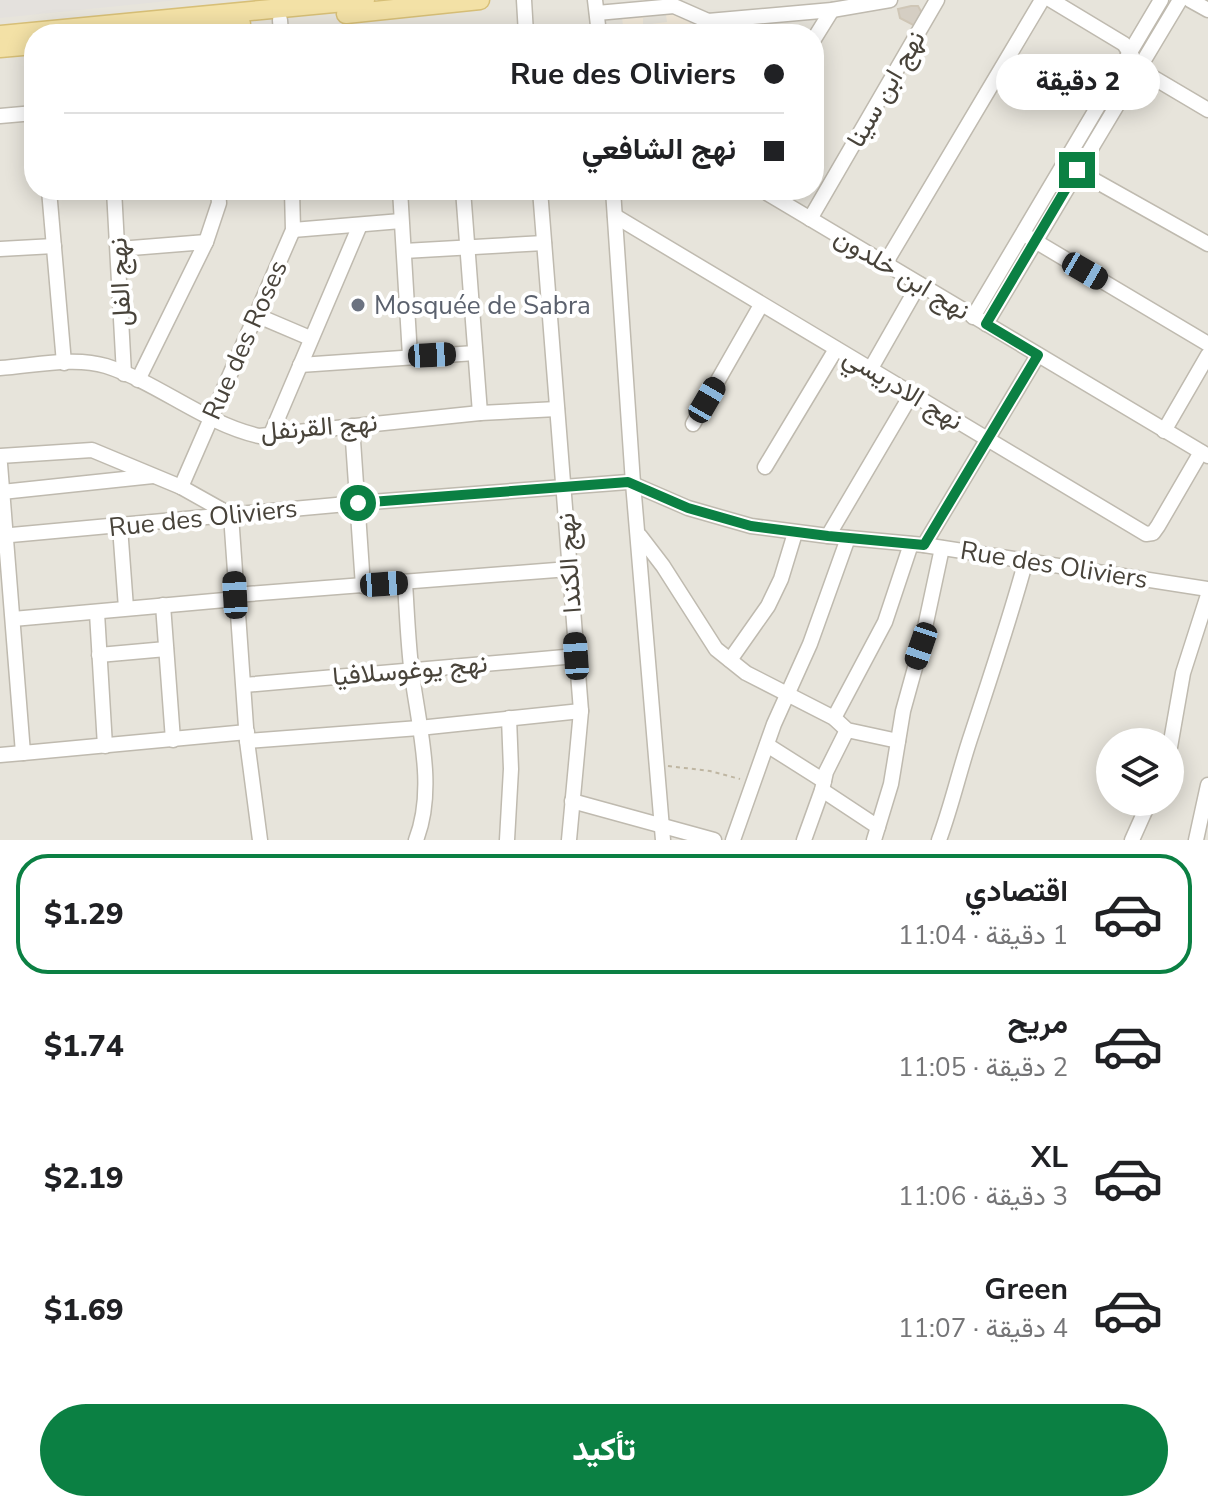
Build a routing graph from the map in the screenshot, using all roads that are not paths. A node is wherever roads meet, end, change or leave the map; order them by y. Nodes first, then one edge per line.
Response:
1 (365, 0) edge
2 (480, 0) edge
3 (524, 0) edge
4 (890, 0) edge
5 (937, 0) edge
6 (1042, 0) edge
7 (1051, 0) edge
8 (1161, 0) edge
9 (1180, 0) edge
10 (1190, 0) edge
11 (596, 6) edge
12 (832, 10) junction
13 (1208, 10) edge
14 (115, 24) edge
15 (303, 24) edge
16 (525, 24) edge
17 (700, 24) edge
18 (734, 24) edge
19 (823, 24) edge
20 (24, 33) edge
21 (0, 35) edge
22 (24, 46) edge
23 (0, 48) edge
24 (1131, 51) junction
25 (1139, 67) junction
26 (1208, 110) edge
27 (24, 114) edge
28 (0, 116) edge
29 (1071, 167) junction
30 (824, 195) edge
31 (50, 200) edge
32 (115, 200) edge
33 (219, 200) edge
34 (292, 200) edge
35 (400, 200) edge
36 (464, 200) edge
37 (541, 200) edge
38 (614, 200) edge
39 (779, 200) edge
40 (821, 200) edge
41 (615, 216) junction
42 (810, 219) junction
43 (401, 221) junction
44 (360, 225) junction
45 (293, 230) junction
46 (1206, 237) edge
47 (1030, 238) junction
48 (206, 242) junction
49 (544, 243) junction
50 (54, 246) junction
51 (467, 247) junction
52 (0, 249) edge
53 (119, 249) junction
54 (404, 251) junction
55 (885, 264) junction
56 (919, 284) junction
57 (761, 305) junction
58 (256, 315) junction
59 (980, 320) junction
60 (310, 338) junction
61 (1208, 344) edge
62 (836, 349) junction
63 (475, 353) junction
64 (1038, 355) junction
65 (1208, 355) edge
66 (410, 356) junction
67 (64, 363) junction
68 (300, 365) junction
69 (0, 368) edge
70 (870, 370) junction
71 (131, 377) junction
72 (911, 395) junction
73 (557, 409) junction
74 (480, 413) junction
75 (210, 418) junction
76 (693, 424) dead end
77 (352, 426) junction
78 (1164, 431) junction
79 (271, 434) junction
80 (987, 438) junction
81 (1204, 454) edge
82 (0, 456) edge
83 (0, 464) edge
84 (765, 467) dead end
85 (156, 475) junction
86 (633, 483) junction
87 (181, 487) junction
88 (563, 487) junction
89 (2, 492) junction
90 (358, 503) junction
91 (231, 515) junction
92 (120, 527) junction
93 (795, 533) junction
94 (640, 535) junction
95 (2, 536) edge
96 (828, 536) junction
97 (848, 538) junction
98 (917, 544) junction
99 (942, 548) junction
100 (1026, 560) junction
101 (569, 569) junction
102 (405, 583) junction
103 (363, 586) junction
104 (1208, 589) edge
105 (1208, 595) edge
106 (236, 597) junction
107 (163, 605) junction
108 (126, 608) junction
109 (97, 613) junction
110 (8, 616) edge
111 (166, 649) junction
112 (99, 655) junction
113 (576, 656) junction
114 (730, 660) junction
115 (412, 670) junction
116 (244, 685) junction
117 (785, 695) junction
118 (581, 711) junction
119 (509, 718) junction
120 (834, 718) junction
121 (419, 728) junction
122 (1173, 728) edge
123 (847, 730) junction
124 (247, 736) junction
125 (173, 740) junction
126 (898, 741) junction
127 (767, 745) junction
128 (105, 746) junction
129 (23, 753) junction
130 (0, 755) edge
131 (1208, 785) edge
132 (823, 786) junction
133 (572, 801) junction
134 (1143, 816) edge
135 (663, 833) edge
136 (875, 837) edge
137 (260, 840) edge
138 (416, 840) edge
139 (507, 840) edge
140 (569, 840) edge
141 (714, 840) edge
142 (733, 840) edge
143 (804, 840) edge
144 (939, 840) edge
145 (1132, 840) edge
146 (1196, 840) edge

1 - 14 main road
2 - 15 main road
3 - 16 street
4 - 12 street
5 - 30 street, نهج ابن سينا
6 - 55 street
7 - 24 street
8 - 24 street
9 - 25 street
10 - 13 street
11 - 17 street
12 - 18 street
12 - 19 street
20 - 21 main road
22 - 23 main road
24 - 25 street
24 - 29 street
25 - 26 street
25 - 29 street
27 - 28 street
29 - 46 street
29 - 47 street
31 - 50 street
32 - 53 street, نهج الفل
33 - 48 street
34 - 45 street, Rue des Roses
35 - 43 street
36 - 51 street
37 - 49 street, نهج الكندا
38 - 41 street
39 - 42 street, نهج ابن خلدون
40 - 42 street, نهج ابن سينا
41 - 57 street, نهج الادريسي
41 - 86 street
42 - 55 street, نهج ابن خلدون
43 - 44 street
43 - 54 street
44 - 45 street
44 - 60 street
45 - 58 street, Rue des Roses
47 - 59 street
47 - 61 street
48 - 53 street
48 - 71 street
49 - 51 street
49 - 73 street, نهج الكندا
50 - 52 street
50 - 67 street
51 - 54 street
51 - 63 street
53 - 71 street, نهج الفل
54 - 66 street
55 - 56 street, نهج ابن خلدون
56 - 59 street, نهج ابن خلدون
56 - 70 street
57 - 62 street, نهج الادريسي
57 - 76 street
58 - 60 street
58 - 75 street, Rue des Roses
59 - 64 street, نهج ابن خلدون
60 - 68 street
62 - 70 street, نهج الادريسي
62 - 84 street
63 - 66 street
63 - 74 street
64 - 78 street, نهج ابن خلدون
64 - 80 street
65 - 78 street
66 - 68 street
67 - 69 street, نهج القرنفل
67 - 71 street, نهج القرنفل
68 - 79 street
70 - 72 street, نهج الادريسي
71 - 75 street, نهج القرنفل
72 - 80 street, نهج الادريسي
72 - 96 street
73 - 74 street, نهج القرنفل
73 - 88 street, نهج الكندا
74 - 77 street, نهج القرنفل
75 - 79 street, نهج القرنفل
75 - 87 street, Rue des Roses
77 - 79 street, نهج القرنفل
77 - 90 street
78 - 81 street, نهج ابن خلدون
80 - 81 street, نهج الادريسي
80 - 98 street
82 - 85 street
83 - 89 street
85 - 87 street
85 - 89 street
86 - 88 street, Rue des Oliviers
86 - 93 street, Rue des Oliviers
86 - 94 street
87 - 91 street
88 - 90 street, Rue des Oliviers
88 - 101 street, نهج الكندا
89 - 95 street
90 - 91 street, Rue des Oliviers
90 - 103 street
91 - 92 street, Rue des Oliviers
91 - 106 street
92 - 95 street, Rue des Oliviers
92 - 108 street
93 - 96 street, Rue des Oliviers
93 - 114 street
94 - 114 street
94 - 135 street
95 - 110 street
96 - 97 street, Rue des Oliviers
97 - 98 street, Rue des Oliviers
97 - 117 street
98 - 99 street, Rue des Oliviers
98 - 120 street
99 - 100 street, Rue des Oliviers
99 - 126 street
100 - 104 street, Rue des Oliviers
100 - 144 street
101 - 102 street
101 - 113 street, نهج الكندا
102 - 103 street
102 - 115 street
103 - 106 street
105 - 122 street
106 - 107 street
106 - 116 street
107 - 108 street
107 - 111 street
108 - 109 street
109 - 110 street
109 - 112 street
110 - 129 street
111 - 112 street
111 - 125 street
112 - 128 street
113 - 115 street, نهج يوغوسلافيا
113 - 118 street, نهج الكندا
114 - 117 street
115 - 116 street, نهج يوغوسلافيا
115 - 121 street
116 - 124 street
117 - 120 street
117 - 127 street
118 - 119 street
118 - 133 street, نهج الكندا
119 - 121 street
119 - 139 street
120 - 123 street
121 - 124 street
121 - 138 street
123 - 126 street
123 - 132 street
124 - 125 street
124 - 137 street
125 - 128 street
126 - 136 street
127 - 132 street
127 - 142 street
128 - 129 street
129 - 130 street
131 - 146 street
132 - 136 street
132 - 143 street
133 - 135 street
133 - 140 street, نهج الكندا
134 - 145 street
135 - 141 street

